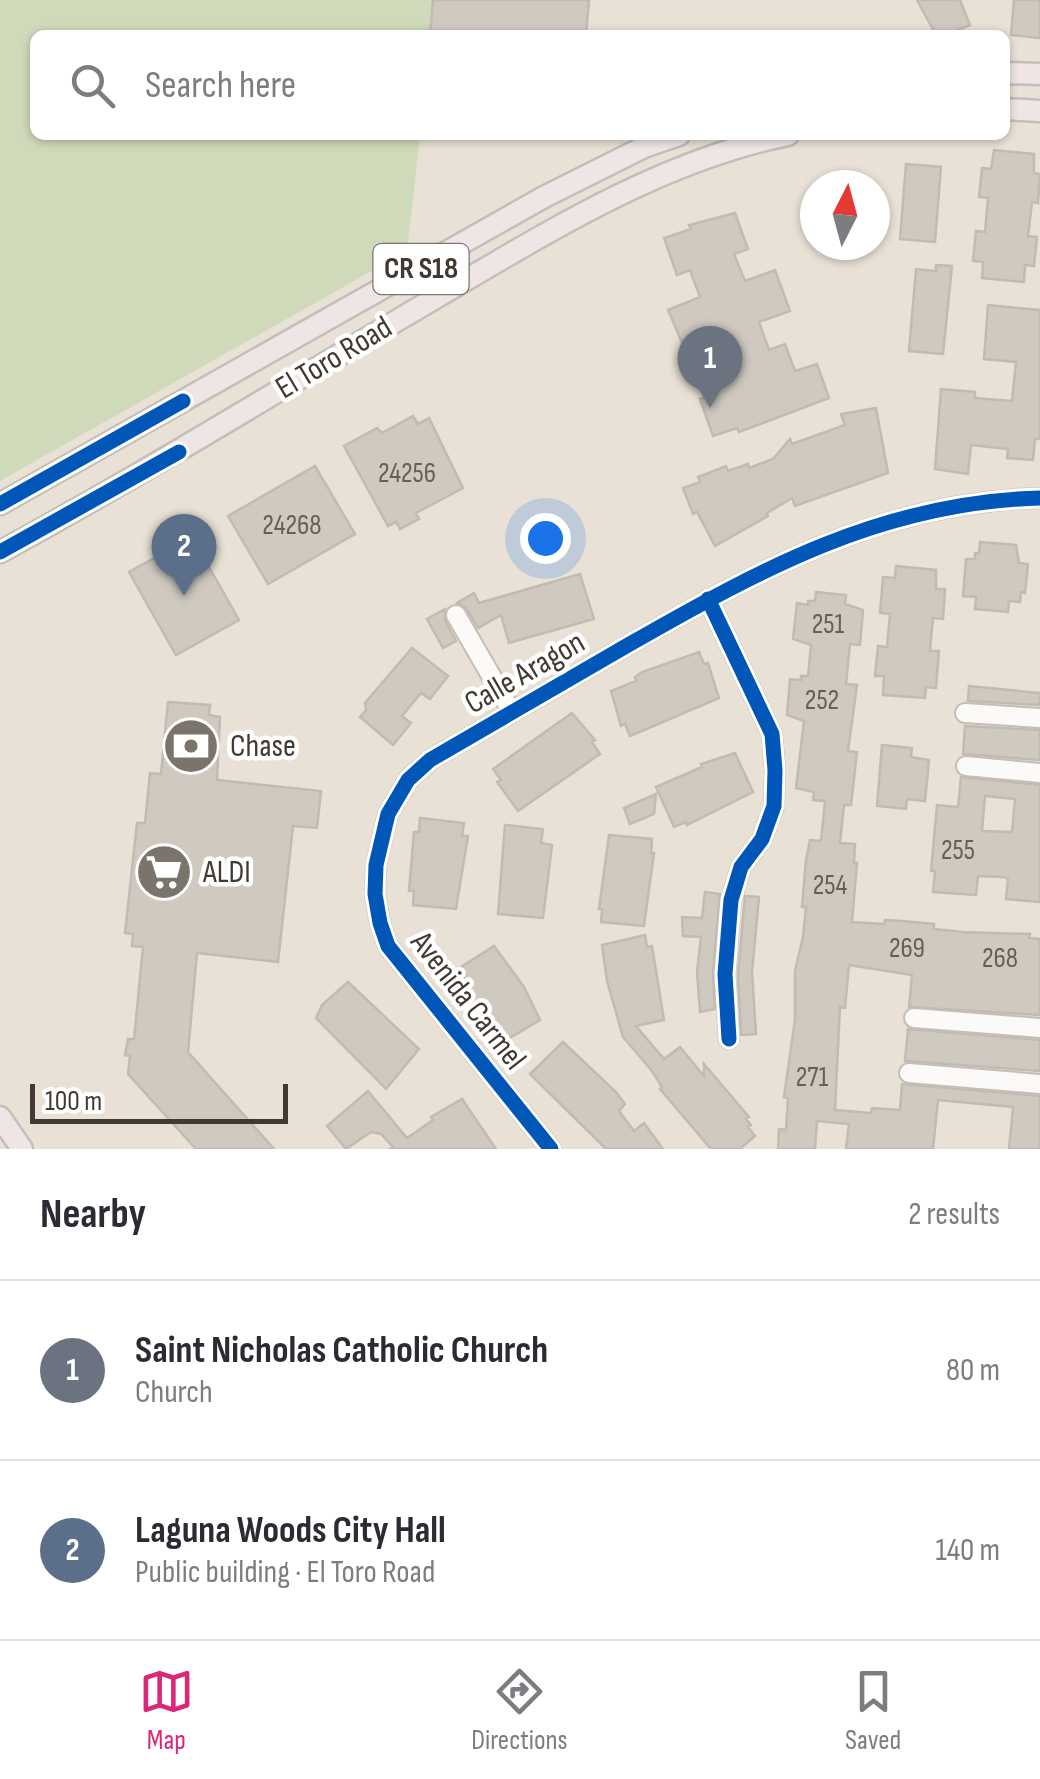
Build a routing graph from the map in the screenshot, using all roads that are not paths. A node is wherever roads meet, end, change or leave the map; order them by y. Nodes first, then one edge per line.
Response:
1 (1010, 72) edge
2 (1040, 74) edge
3 (1010, 110) edge
4 (1040, 111) edge
5 (664, 140) edge
6 (773, 140) edge
7 (1040, 498) edge
8 (0, 504) edge
9 (0, 552) edge
10 (708, 599) junction
11 (456, 615) dead end
12 (512, 712) junction
13 (965, 713) dead end
14 (1040, 718) edge
15 (966, 766) dead end
16 (1040, 773) edge
17 (388, 814) joint
18 (914, 1018) dead end
19 (1040, 1028) edge
20 (730, 1039) dead end
21 (909, 1073) dead end
22 (1040, 1084) edge
23 (0, 1117) edge
24 (22, 1149) edge
25 (551, 1149) edge

1 - 2 main road
3 - 4 main road
5 - 8 main road, El Toro Road / CR S18
6 - 9 main road, El Toro Road / CR S18
7 - 10 street, Calle Aragon
10 - 12 street, Calle Aragon
10 - 20 street
11 - 12 street, Calle Aragon
12 - 17 street, Calle Aragon
13 - 14 street
15 - 16 street
17 - 25 street, Avenida Carmel
18 - 19 street
21 - 22 street
23 - 24 main road

